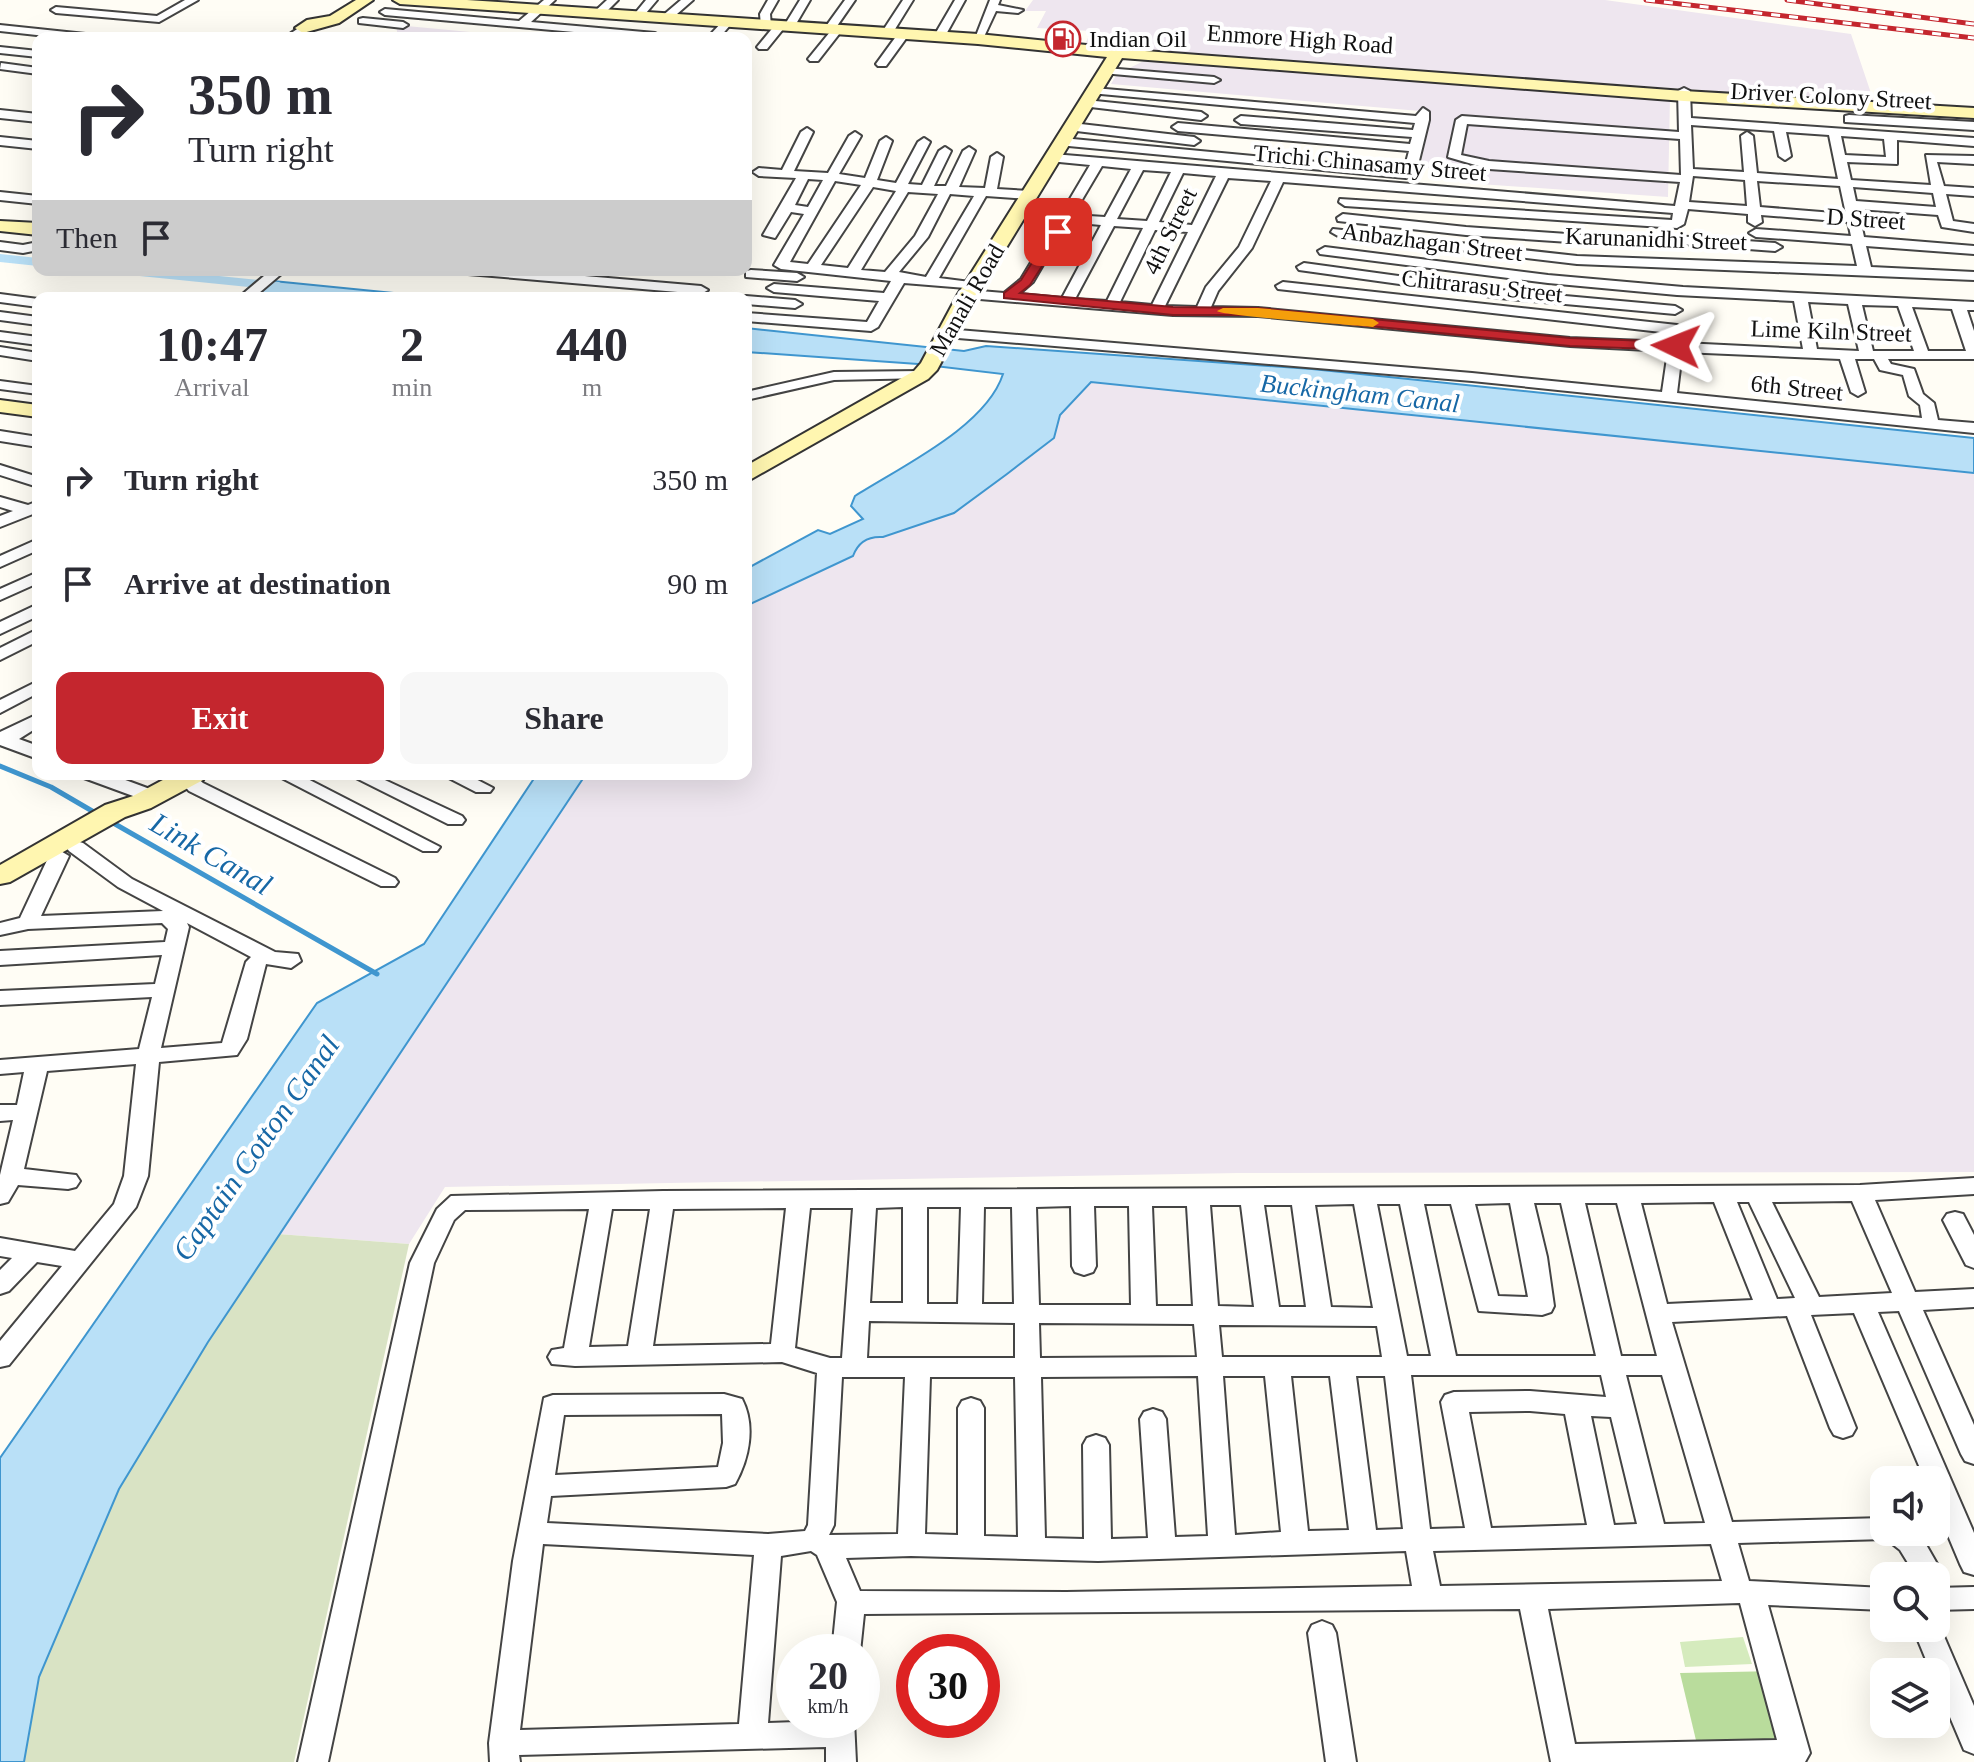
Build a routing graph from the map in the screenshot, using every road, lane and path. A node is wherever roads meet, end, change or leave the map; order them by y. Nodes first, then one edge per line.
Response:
1 (193, 0) edge
2 (366, 0) edge
3 (550, 0) edge
4 (613, 0) edge
5 (652, 0) edge
6 (688, 0) edge
7 (773, 0) edge
8 (805, 0) edge
9 (850, 0) edge
10 (908, 0) edge
11 (960, 0) edge
12 (406, 1) edge
13 (463, 3) edge
14 (994, 5) edge
15 (56, 10) dead end
16 (537, 11) junction
17 (385, 12) junction
18 (1014, 13) dead end
19 (597, 15) junction
20 (637, 17) junction
21 (336, 19) junction
22 (672, 20) junction
23 (363, 21) junction
24 (727, 23) junction
25 (522, 24) junction
26 (778, 27) junction
27 (0, 28) edge
28 (833, 29) junction
29 (38, 32) edge
30 (300, 32) edge
31 (305, 32) edge
32 (327, 32) edge
33 (478, 32) edge
34 (513, 32) edge
35 (603, 32) edge
36 (659, 32) edge
37 (719, 32) edge
38 (896, 33) junction
39 (940, 36) junction
40 (978, 39) junction
41 (763, 47) dead end
42 (0, 50) edge
43 (1124, 52) junction
44 (32, 53) edge
45 (1150, 56) junction
46 (814, 59) dead end
47 (882, 64) dead end
48 (0, 66) edge
49 (32, 70) edge
50 (1114, 72) junction
51 (1214, 80) dead end
52 (1684, 104) junction
53 (1241, 105) junction
54 (1974, 112) edge
55 (0, 114) edge
56 (32, 117) edge
57 (1233, 119) junction
58 (1074, 123) junction
59 (1974, 126) edge
60 (1779, 127) junction
61 (1834, 131) junction
62 (807, 132) dead end
63 (1420, 134) junction
64 (855, 136) dead end
65 (1684, 136) junction
66 (1747, 136) dead end
67 (1890, 136) junction
68 (1224, 138) junction
69 (0, 141) edge
70 (886, 141) dead end
71 (924, 142) dead end
72 (1974, 142) edge
73 (32, 144) edge
74 (945, 151) dead end
75 (969, 151) dead end
76 (1415, 155) junction
77 (1785, 156) dead end
78 (997, 157) dead end
79 (1839, 158) junction
80 (1974, 160) edge
81 (1098, 162) junction
82 (1139, 166) junction
83 (1178, 170) junction
84 (759, 172) dead end
85 (1224, 173) junction
86 (786, 174) junction
87 (804, 175) junction
88 (1686, 175) junction
89 (1752, 176) junction
90 (833, 177) junction
91 (1279, 178) junction
92 (869, 183) junction
93 (1844, 183) junction
94 (1342, 184) junction
95 (902, 187) junction
96 (926, 189) junction
97 (948, 190) junction
98 (1938, 190) junction
99 (986, 192) junction
100 (1974, 192) edge
101 (1030, 195) junction
102 (0, 196) edge
103 (1810, 198) junction
104 (32, 199) edge
105 (1345, 202) junction
106 (787, 208) junction
107 (1683, 208) junction
108 (1727, 209) junction
109 (1755, 211) junction
110 (1850, 211) junction
111 (813, 212) junction
112 (1944, 212) junction
113 (1018, 214) junction
114 (1066, 217) junction
115 (1343, 218) junction
116 (1108, 221) junction
117 (1677, 224) junction
118 (1153, 225) junction
119 (0, 226) edge
120 (1912, 227) junction
121 (1974, 228) edge
122 (32, 229) edge
123 (1195, 229) junction
124 (1338, 232) junction
125 (770, 235) dead end
126 (1754, 239) junction
127 (1857, 241) junction
128 (1794, 242) junction
129 (1675, 243) junction
130 (1719, 244) junction
131 (0, 246) edge
132 (32, 247) edge
133 (1954, 248) junction
134 (1974, 250) edge
135 (1325, 251) junction
136 (1676, 264) junction
137 (1717, 264) junction
138 (781, 265) junction
139 (1758, 265) junction
140 (1304, 267) junction
141 (1798, 267) junction
142 (812, 268) junction
143 (1865, 271) junction
144 (853, 272) junction
145 (272, 276) edge
146 (538, 276) edge
147 (1969, 276) edge
148 (931, 280) junction
149 (749, 281) edge
150 (892, 289) junction
151 (701, 290) dead end
152 (971, 290) junction
153 (1273, 290) junction
154 (1677, 290) junction
155 (252, 292) edge
156 (1009, 295) junction
157 (1759, 295) junction
158 (1800, 296) junction
159 (0, 298) edge
160 (1854, 299) junction
161 (1067, 301) junction
162 (32, 302) edge
163 (1903, 302) junction
164 (1112, 305) junction
165 (1958, 305) junction
166 (1974, 306) edge
167 (1157, 309) junction
168 (1675, 310) junction
169 (1202, 311) junction
170 (1258, 312) junction
171 (0, 316) edge
172 (752, 318) edge
173 (32, 320) edge
174 (1677, 329) junction
175 (0, 336) edge
176 (943, 338) junction
177 (32, 340) edge
178 (1676, 346) junction
179 (0, 351) edge
180 (1811, 353) junction
181 (1974, 354) edge
182 (1846, 355) junction
183 (32, 356) edge
184 (1873, 356) junction
185 (1923, 356) junction
186 (925, 370) junction
187 (0, 372) edge
188 (32, 377) edge
189 (32, 377) edge
190 (7, 386) edge
191 (32, 389) edge
192 (1858, 392) dead end
193 (752, 395) edge
194 (1669, 397) junction
195 (0, 406) edge
196 (32, 410) edge
197 (1931, 424) junction
198 (1974, 428) edge
199 (0, 436) edge
200 (32, 441) edge
201 (0, 470) edge
202 (752, 471) edge
203 (32, 480) edge
204 (0, 502) edge
205 (32, 508) edge
206 (32, 509) edge
207 (0, 522) edge
208 (32, 547) edge
209 (0, 562) edge
210 (0, 577) edge
211 (32, 583) edge
212 (32, 583) edge
213 (0, 595) edge
214 (32, 612) edge
215 (0, 629) edge
216 (32, 637) edge
217 (0, 655) edge
218 (32, 689) edge
219 (0, 708) edge
220 (32, 722) edge
221 (2, 739) edge
222 (32, 751) edge
223 (99, 780) edge
224 (183, 780) edge
225 (192, 780) edge
226 (295, 780) edge
227 (370, 780) edge
228 (464, 780) edge
229 (483, 788) dead end
230 (134, 807) junction
231 (455, 820) dead end
232 (75, 844) junction
233 (430, 847) dead end
234 (0, 876) edge
235 (388, 882) dead end
236 (0, 890) edge
237 (28, 923) junction
238 (0, 929) edge
239 (174, 948) junction
240 (0, 958) edge
241 (291, 961) dead end
242 (256, 962) dead end
243 (162, 990) junction
244 (0, 998) edge
245 (148, 1058) junction
246 (37, 1066) junction
247 (0, 1067) edge
248 (25, 1112) junction
249 (0, 1113) edge
250 (68, 1181) dead end
251 (6, 1186) edge
252 (1974, 1186) edge
253 (1860, 1193) junction
254 (1571, 1194) junction
255 (1627, 1194) junction
256 (1722, 1194) junction
257 (1757, 1194) junction
258 (1302, 1195) junction
259 (1364, 1195) junction
260 (1410, 1195) junction
261 (1461, 1195) junction
262 (1520, 1195) junction
263 (1198, 1196) junction
264 (1251, 1196) junction
265 (1024, 1197) junction
266 (1082, 1197) junction
267 (1140, 1197) junction
268 (865, 1198) junction
269 (915, 1198) junction
270 (973, 1198) junction
271 (663, 1199) junction
272 (799, 1199) junction
273 (602, 1200) junction
274 (1955, 1220) dead end
275 (0, 1247) edge
276 (31, 1253) junction
277 (1974, 1259) edge
278 (78, 1260) junction
279 (1084, 1266) dead end
280 (0, 1285) edge
281 (1974, 1298) edge
282 (1908, 1302) junction
283 (1862, 1304) junction
284 (1803, 1307) junction
285 (1769, 1309) junction
286 (857, 1312) junction
287 (915, 1313) junction
288 (970, 1313) junction
289 (1657, 1314) junction
290 (1027, 1315) junction
291 (1144, 1316) junction
292 (1208, 1317) junction
293 (1268, 1317) junction
294 (1320, 1317) junction
295 (1388, 1317) junction
296 (782, 1353) junction
297 (639, 1356) junction
298 (0, 1358) edge
299 (1611, 1364) junction
300 (1672, 1365) junction
301 (1446, 1366) junction
302 (1029, 1367) junction
303 (1210, 1367) junction
304 (1277, 1367) junction
305 (1342, 1367) junction
306 (1397, 1367) junction
307 (842, 1368) junction
308 (918, 1368) junction
309 (1576, 1403) junction
310 (971, 1408) dead end
311 (1621, 1408) junction
312 (1153, 1419) dead end
313 (1843, 1428) dead end
314 (1096, 1445) dead end
315 (1974, 1454) edge
316 (540, 1486) junction
317 (1870, 1529) edge
318 (1722, 1532) junction
319 (533, 1533) junction
320 (1653, 1534) junction
321 (1603, 1536) junction
322 (1480, 1539) junction
323 (1364, 1541) junction
324 (1418, 1541) junction
325 (1296, 1542) junction
326 (821, 1543) junction
327 (768, 1545) junction
328 (911, 1545) junction
329 (1032, 1547) junction
330 (1222, 1547) junction
331 (971, 1548) junction
332 (1162, 1548) junction
333 (1098, 1550) junction
334 (1974, 1564) edge
335 (1745, 1593) junction
336 (1950, 1593) edge
337 (1428, 1597) junction
338 (1532, 1598) junction
339 (1870, 1598) edge
340 (1974, 1598) edge
341 (851, 1602) junction
342 (1322, 1633) dead end
343 (848, 1634) edge
344 (1933, 1642) edge
345 (752, 1738) junction
346 (840, 1739) edge
347 (1974, 1741) edge
348 (504, 1753) edge
349 (313, 1762) edge
350 (1341, 1762) edge

1 - 15 street
2 - 21 main road
3 - 16 street
4 - 19 street
5 - 20 street
6 - 22 street
7 - 26 street
8 - 26 street
9 - 28 street
10 - 38 street
11 - 39 street
12 - 13 main road
12 - 17 street
13 - 16 main road
14 - 18 street
14 - 40 street
16 - 19 main road
16 - 25 street
17 - 23 street
17 - 25 street
19 - 20 main road
20 - 22 main road
21 - 23 street
21 - 30 main road
22 - 24 main road
22 - 36 street
23 - 33 street
24 - 26 main road
24 - 37 street
25 - 34 street
25 - 35 street
26 - 28 main road
26 - 41 street
27 - 29 street
28 - 38 main road
28 - 46 street
31 - 32 main road
38 - 39 main road
38 - 47 street
39 - 40 main road
40 - 43 main road
42 - 44 street
43 - 45 main road, Enmore High Road
43 - 50 main road, Manali Road
43 - 52 main road, Enmore High Road
45 - 50 street
45 - 52 main road, Enmore High Road
48 - 49 street
50 - 51 street
50 - 58 main road, Manali Road
52 - 54 main road, Enmore High Road
52 - 59 street, Driver Colony Street
52 - 60 street
52 - 65 street
53 - 57 street
53 - 58 street
53 - 63 street
55 - 56 street
57 - 58 street
57 - 63 street
57 - 68 street
58 - 68 street
58 - 76 street
58 - 81 street, Trichi Chinasamy Street
58 - 101 main road, Manali Road
60 - 61 street
60 - 77 street
61 - 67 street
61 - 79 street
62 - 86 street
63 - 76 street
64 - 90 street
65 - 88 street
65 - 88 street
66 - 89 street
67 - 72 street
67 - 79 street
68 - 76 street
69 - 73 street
70 - 92 street
71 - 95 street
74 - 96 street
75 - 97 street
78 - 99 street
79 - 93 street
80 - 98 street
81 - 82 street, Trichi Chinasamy Street
81 - 114 street
82 - 83 street, Trichi Chinasamy Street
82 - 116 street
83 - 85 street, Trichi Chinasamy Street
83 - 118 street
84 - 86 street
85 - 91 street, Trichi Chinasamy Street
85 - 123 street, 4th Street
86 - 87 street
87 - 90 street
87 - 106 street
88 - 89 street
88 - 107 street
89 - 103 street
89 - 109 street
90 - 92 street
90 - 111 street
91 - 94 street, Trichi Chinasamy Street
91 - 169 street
92 - 95 street
92 - 142 street
93 - 98 street
93 - 103 street
93 - 110 street
94 - 105 street
94 - 107 street, Trichi Chinasamy Street
95 - 96 street
95 - 144 street
96 - 97 street
97 - 99 street
97 - 150 street
98 - 100 street
98 - 112 street
99 - 101 street
99 - 148 street
101 - 113 main road, Manali Road
102 - 104 street
103 - 109 street, Trichi Chinasamy Street
103 - 110 street
105 - 115 street
105 - 117 street
106 - 111 street
106 - 125 street
107 - 108 street, Trichi Chinasamy Street
107 - 117 street
108 - 109 street, Trichi Chinasamy Street
108 - 130 street
109 - 126 street
110 - 120 street
110 - 127 street
111 - 138 street
112 - 120 street
112 - 121 street
113 - 114 street
113 - 152 main road, Manali Road
114 - 116 street
114 - 156 street
115 - 124 street
115 - 129 street, D Street
116 - 118 street
116 - 161 street
117 - 129 street
118 - 123 street
118 - 164 street
119 - 122 main road
120 - 127 street, D Street
120 - 133 street, D Street
123 - 167 street, 4th Street
124 - 135 street
124 - 136 street, Karunanidhi Street
126 - 128 street, D Street
126 - 130 street, D Street
127 - 128 street, D Street
127 - 143 street
128 - 141 street
129 - 130 street, D Street
129 - 136 street
130 - 137 street
131 - 132 street
133 - 134 street, D Street
133 - 147 street
135 - 140 street
135 - 154 street, Anbazhagan Street
136 - 137 street, Karunanidhi Street
136 - 154 street
137 - 139 street, Karunanidhi Street
138 - 142 street
138 - 149 street
139 - 141 street, Karunanidhi Street
139 - 157 street
140 - 153 street
140 - 168 street
141 - 143 street, Karunanidhi Street
142 - 144 street
143 - 147 street, Karunanidhi Street
144 - 150 street
145 - 155 street
146 - 151 street
148 - 150 street, Lime Kiln Street
148 - 152 street, Lime Kiln Street
149 - 150 street
149 - 150 street
150 - 172 street
152 - 156 street, Lime Kiln Street
152 - 176 main road, Manali Road
153 - 170 street
153 - 174 street, Chitrarasu Street
154 - 157 street, Anbazhagan Street
154 - 168 street
156 - 161 street, Lime Kiln Street
157 - 158 street, Anbazhagan Street
158 - 160 street, Anbazhagan Street
158 - 180 street
159 - 162 street
160 - 163 street, Anbazhagan Street
160 - 184 street
161 - 164 street, Lime Kiln Street
163 - 165 street, Anbazhagan Street
163 - 185 street
164 - 167 street, Lime Kiln Street
165 - 166 street, Anbazhagan Street
165 - 181 street
167 - 169 street, Lime Kiln Street
168 - 174 street
169 - 170 street, Lime Kiln Street
170 - 178 street, Lime Kiln Street
171 - 173 street
174 - 178 street
175 - 177 street
176 - 186 main road, Manali Road
176 - 194 street, 6th Street
178 - 180 street, Lime Kiln Street
178 - 194 street
179 - 183 street
180 - 182 street, Lime Kiln Street
181 - 185 street, Lime Kiln Street
182 - 184 street, Lime Kiln Street
182 - 192 street
184 - 185 street, Lime Kiln Street
184 - 197 street
186 - 193 street
186 - 202 main road, Manali Road
187 - 188 street
189 - 190 street
190 - 191 street
194 - 197 street, 6th Street
195 - 196 main road
197 - 198 street, 6th Street
199 - 200 street
201 - 203 street
204 - 205 street
206 - 207 street
208 - 209 street
210 - 211 street
212 - 213 street
214 - 215 street
216 - 217 street
218 - 219 street
220 - 221 street
221 - 222 street
223 - 230 street
224 - 230 main road
225 - 235 street
226 - 233 street
227 - 231 street
228 - 229 street
230 - 232 main road
232 - 234 main road
232 - 236 main road
232 - 237 street
232 - 241 street
237 - 238 street
237 - 239 street
239 - 240 street
239 - 243 street
242 - 245 street
243 - 244 street
243 - 245 street
245 - 246 street
245 - 278 street
246 - 247 street
246 - 248 street
248 - 249 street
248 - 251 street
250 - 251 street
252 - 253 street
253 - 257 street
253 - 282 street
254 - 255 street
254 - 262 street
254 - 299 street
255 - 256 street
255 - 289 street
256 - 257 street
256 - 285 street
257 - 284 street
258 - 259 street
258 - 264 street
258 - 294 street
259 - 260 street
259 - 295 street
260 - 261 street
260 - 301 street
261 - 262 street
261 - 262 street
263 - 264 street
263 - 267 street
263 - 292 street
264 - 293 street
265 - 266 street
265 - 270 street
265 - 290 street
266 - 267 street
266 - 279 street
267 - 291 street
268 - 269 street
268 - 272 street
268 - 286 street
269 - 270 street
269 - 287 street
270 - 288 street
271 - 272 street
271 - 273 street
271 - 297 street
272 - 296 street
273 - 297 street
273 - 349 street
274 - 277 street
275 - 276 street
276 - 278 street
276 - 280 street
278 - 298 street
281 - 282 street
282 - 283 street
282 - 315 street
283 - 284 street
283 - 334 street
284 - 285 street
284 - 313 street
285 - 289 street
286 - 287 street
286 - 307 street
287 - 288 street
288 - 290 street
289 - 300 street
290 - 291 street
290 - 302 street
291 - 292 street
292 - 293 street
292 - 303 street
293 - 294 street
294 - 295 street
295 - 306 street
296 - 297 street
296 - 307 street
299 - 300 street
299 - 301 street
299 - 311 street
300 - 318 street
301 - 306 street
302 - 303 street
302 - 308 street
302 - 329 street
303 - 304 street
303 - 330 street
304 - 305 street
304 - 325 street
305 - 306 street
305 - 323 street
306 - 324 street
307 - 308 street
307 - 326 street
308 - 328 street
309 - 311 street
309 - 321 street
309 - 322 street
310 - 331 street
311 - 320 street
312 - 332 street
314 - 333 street
316 - 316 street
316 - 319 street
317 - 318 street
318 - 320 street
318 - 335 street
319 - 327 street
319 - 348 street
320 - 321 street
321 - 322 street
322 - 324 street
323 - 324 street
323 - 325 street
324 - 337 street
325 - 330 street
326 - 327 street
326 - 328 street
326 - 341 street
327 - 345 street
328 - 331 street
329 - 331 street
329 - 333 street
330 - 332 street
332 - 333 street
335 - 338 street
335 - 338 street
335 - 339 street
336 - 340 street
337 - 338 street
337 - 341 street
341 - 343 street
342 - 350 street
344 - 347 street
345 - 346 street
345 - 348 street

